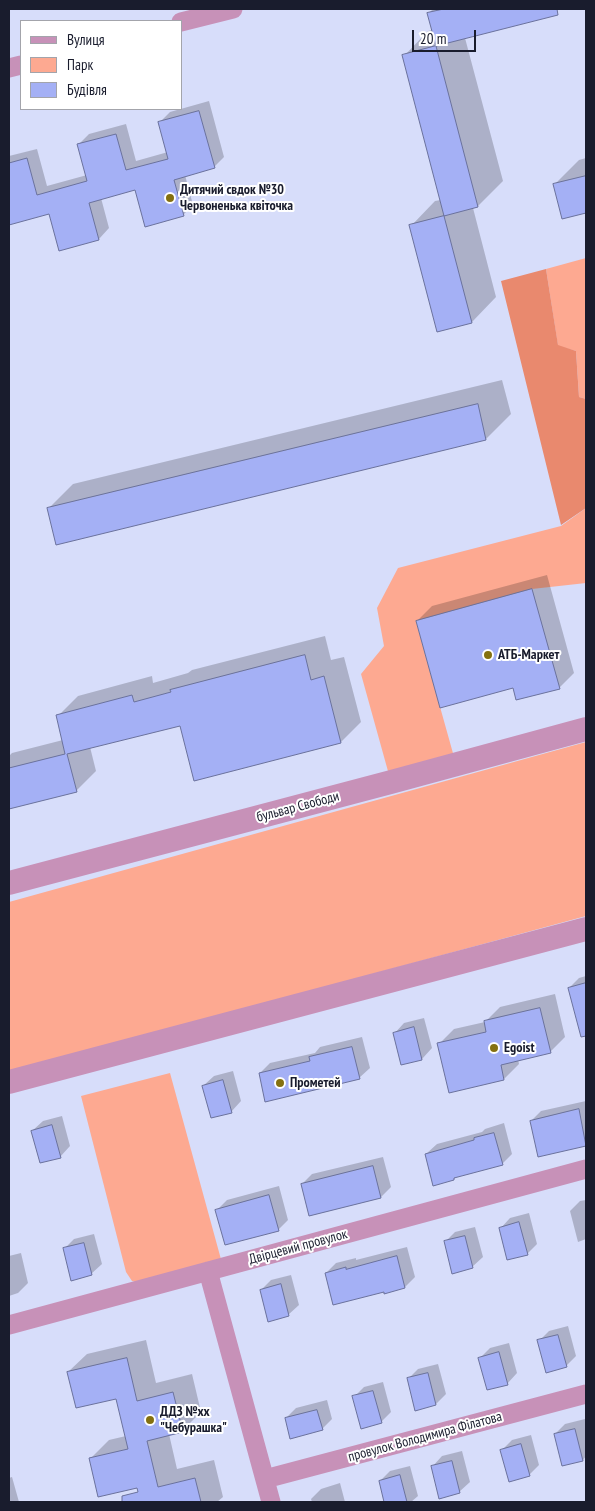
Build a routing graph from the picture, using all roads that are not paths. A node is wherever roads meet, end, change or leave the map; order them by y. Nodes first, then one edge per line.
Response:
1 (233, 9) edge
2 (182, 22) edge
3 (586, 729) edge
4 (9, 883) edge
5 (586, 929) edge
6 (9, 1082) edge
7 (586, 1169) edge
8 (208, 1271) junction
9 (9, 1325) edge
10 (586, 1394) edge
11 (265, 1479) junction
12 (271, 1502) edge

1 - 2 street
3 - 4 street, бульвар Свободи
5 - 6 street
7 - 8 street, Двірцевий провулок
8 - 9 street, Двірцевий провулок
8 - 11 street
10 - 11 street, провулок Володимира Філатова
11 - 12 street

